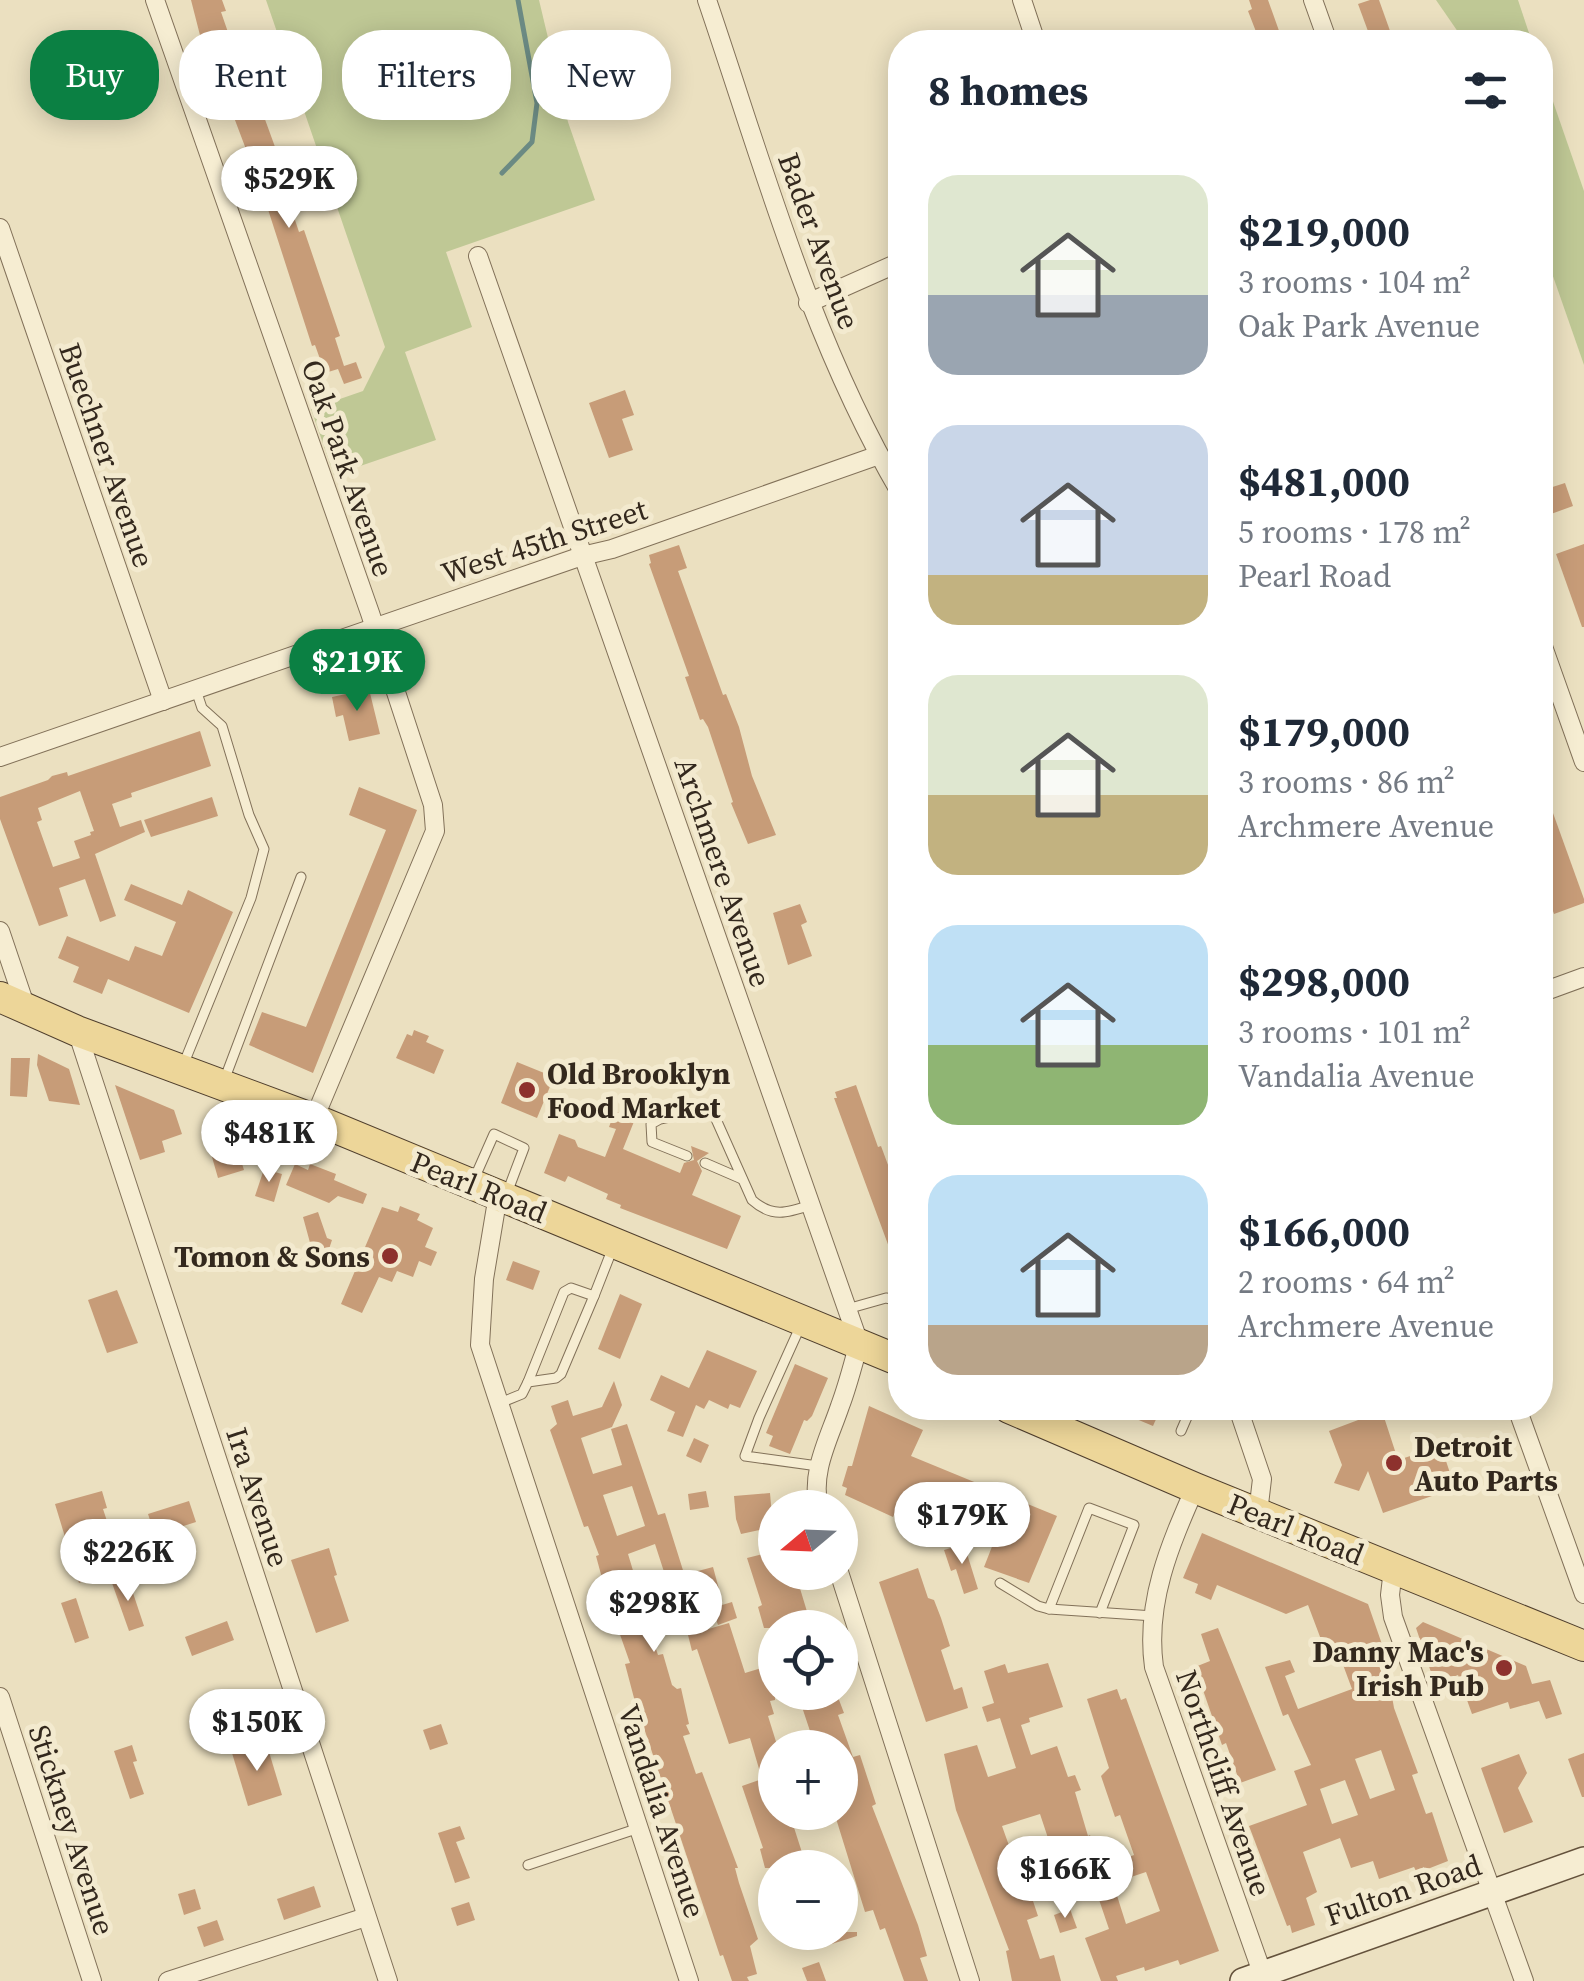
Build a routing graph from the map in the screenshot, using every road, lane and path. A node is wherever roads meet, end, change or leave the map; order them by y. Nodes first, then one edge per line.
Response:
1 (155, 0) edge
2 (707, 0) edge
3 (1022, 0) edge
4 (1313, 0) edge
5 (1032, 30) edge
6 (1324, 30) edge
7 (0, 228) edge
8 (478, 256) dead end
9 (888, 267) edge
10 (808, 302) junction
11 (879, 456) junction
12 (888, 471) edge
13 (582, 556) junction
14 (375, 626) junction
15 (1553, 675) edge
16 (196, 689) junction
17 (162, 701) junction
18 (0, 757) edge
19 (1584, 762) edge
20 (301, 877) dead end
21 (0, 932) edge
22 (1584, 978) edge
23 (1553, 989) edge
24 (13, 1003) edge
25 (77, 1031) junction
26 (182, 1070) junction
27 (222, 1085) junction
28 (314, 1119) junction
29 (687, 1156) dead end
30 (705, 1163) dead end
31 (742, 1179) junction
32 (492, 1192) junction
33 (811, 1205) junction
34 (615, 1243) junction
35 (594, 1296) junction
36 (888, 1298) edge
37 (847, 1309) junction
38 (804, 1320) junction
39 (859, 1343) junction
40 (888, 1356) edge
41 (528, 1382) junction
42 (500, 1403) junction
43 (1037, 1420) edge
44 (1186, 1420) edge
45 (1242, 1420) edge
46 (1521, 1420) edge
47 (1181, 1431) dead end
48 (820, 1466) junction
49 (1196, 1488) junction
50 (818, 1490) edge
51 (1258, 1514) junction
52 (1393, 1569) junction
53 (1000, 1584) dead end
54 (845, 1590) edge
55 (1584, 1594) edge
56 (1049, 1608) junction
57 (1100, 1613) junction
58 (1154, 1616) junction
59 (1584, 1646) edge
60 (0, 1697) edge
61 (639, 1828) junction
62 (1584, 1860) edge
63 (528, 1865) dead end
64 (1492, 1894) junction
65 (366, 1917) junction
66 (1257, 1979) edge
67 (92, 1981) edge
68 (168, 1981) edge
69 (388, 1981) edge
70 (689, 1981) edge
71 (970, 1981) edge
72 (1524, 1981) edge

1 - 14 street, Oak Park Avenue
2 - 10 street, Bader Avenue
3 - 5 street
4 - 6 street
7 - 17 street, Buechner Avenue
8 - 13 street, Archmere Avenue
9 - 10 street
10 - 11 street, Bader Avenue
11 - 12 street, Bader Avenue
11 - 13 street, West 45th Street
13 - 14 street, West 45th Street
13 - 33 street, Archmere Avenue
14 - 16 street, West 45th Street
14 - 28 street, Oak Park Avenue
15 - 19 street
16 - 17 street, West 45th Street
16 - 26 lane
17 - 18 street, West 45th Street
20 - 27 lane
21 - 24 street
22 - 23 street
24 - 25 main road, Pearl Road
25 - 26 main road, Pearl Road
25 - 65 street, Ira Avenue
26 - 27 main road, Pearl Road
27 - 28 main road, Pearl Road
28 - 32 main road, Pearl Road
29 - 31 lane
30 - 31 lane
31 - 33 lane
32 - 32 lane
32 - 34 main road, Pearl Road
32 - 42 street, Vandalia Avenue
33 - 37 street, Archmere Avenue
34 - 35 lane
34 - 38 main road, Pearl Road
35 - 41 lane
35 - 41 lane
36 - 37 lane
37 - 39 street, Archmere Avenue
38 - 39 main road, Pearl Road
38 - 48 lane
39 - 40 main road, Pearl Road
39 - 48 street
41 - 42 lane
42 - 61 street, Vandalia Avenue
43 - 49 main road, Pearl Road
44 - 47 lane
45 - 51 street
46 - 55 street
48 - 50 street
49 - 51 main road, Pearl Road
49 - 58 street, Northcliff Avenue
51 - 52 main road, Pearl Road
52 - 59 main road, Pearl Road
52 - 64 street
53 - 56 lane
54 - 71 street
56 - 57 lane
56 - 57 lane
57 - 58 lane
58 - 66 street, Northcliff Avenue
60 - 67 street, Stickney Avenue
61 - 63 lane
61 - 70 street, Vandalia Avenue
62 - 64 main road, Fulton Road
64 - 66 main road, Fulton Road
64 - 72 street
65 - 68 street
65 - 69 street, Ira Avenue

